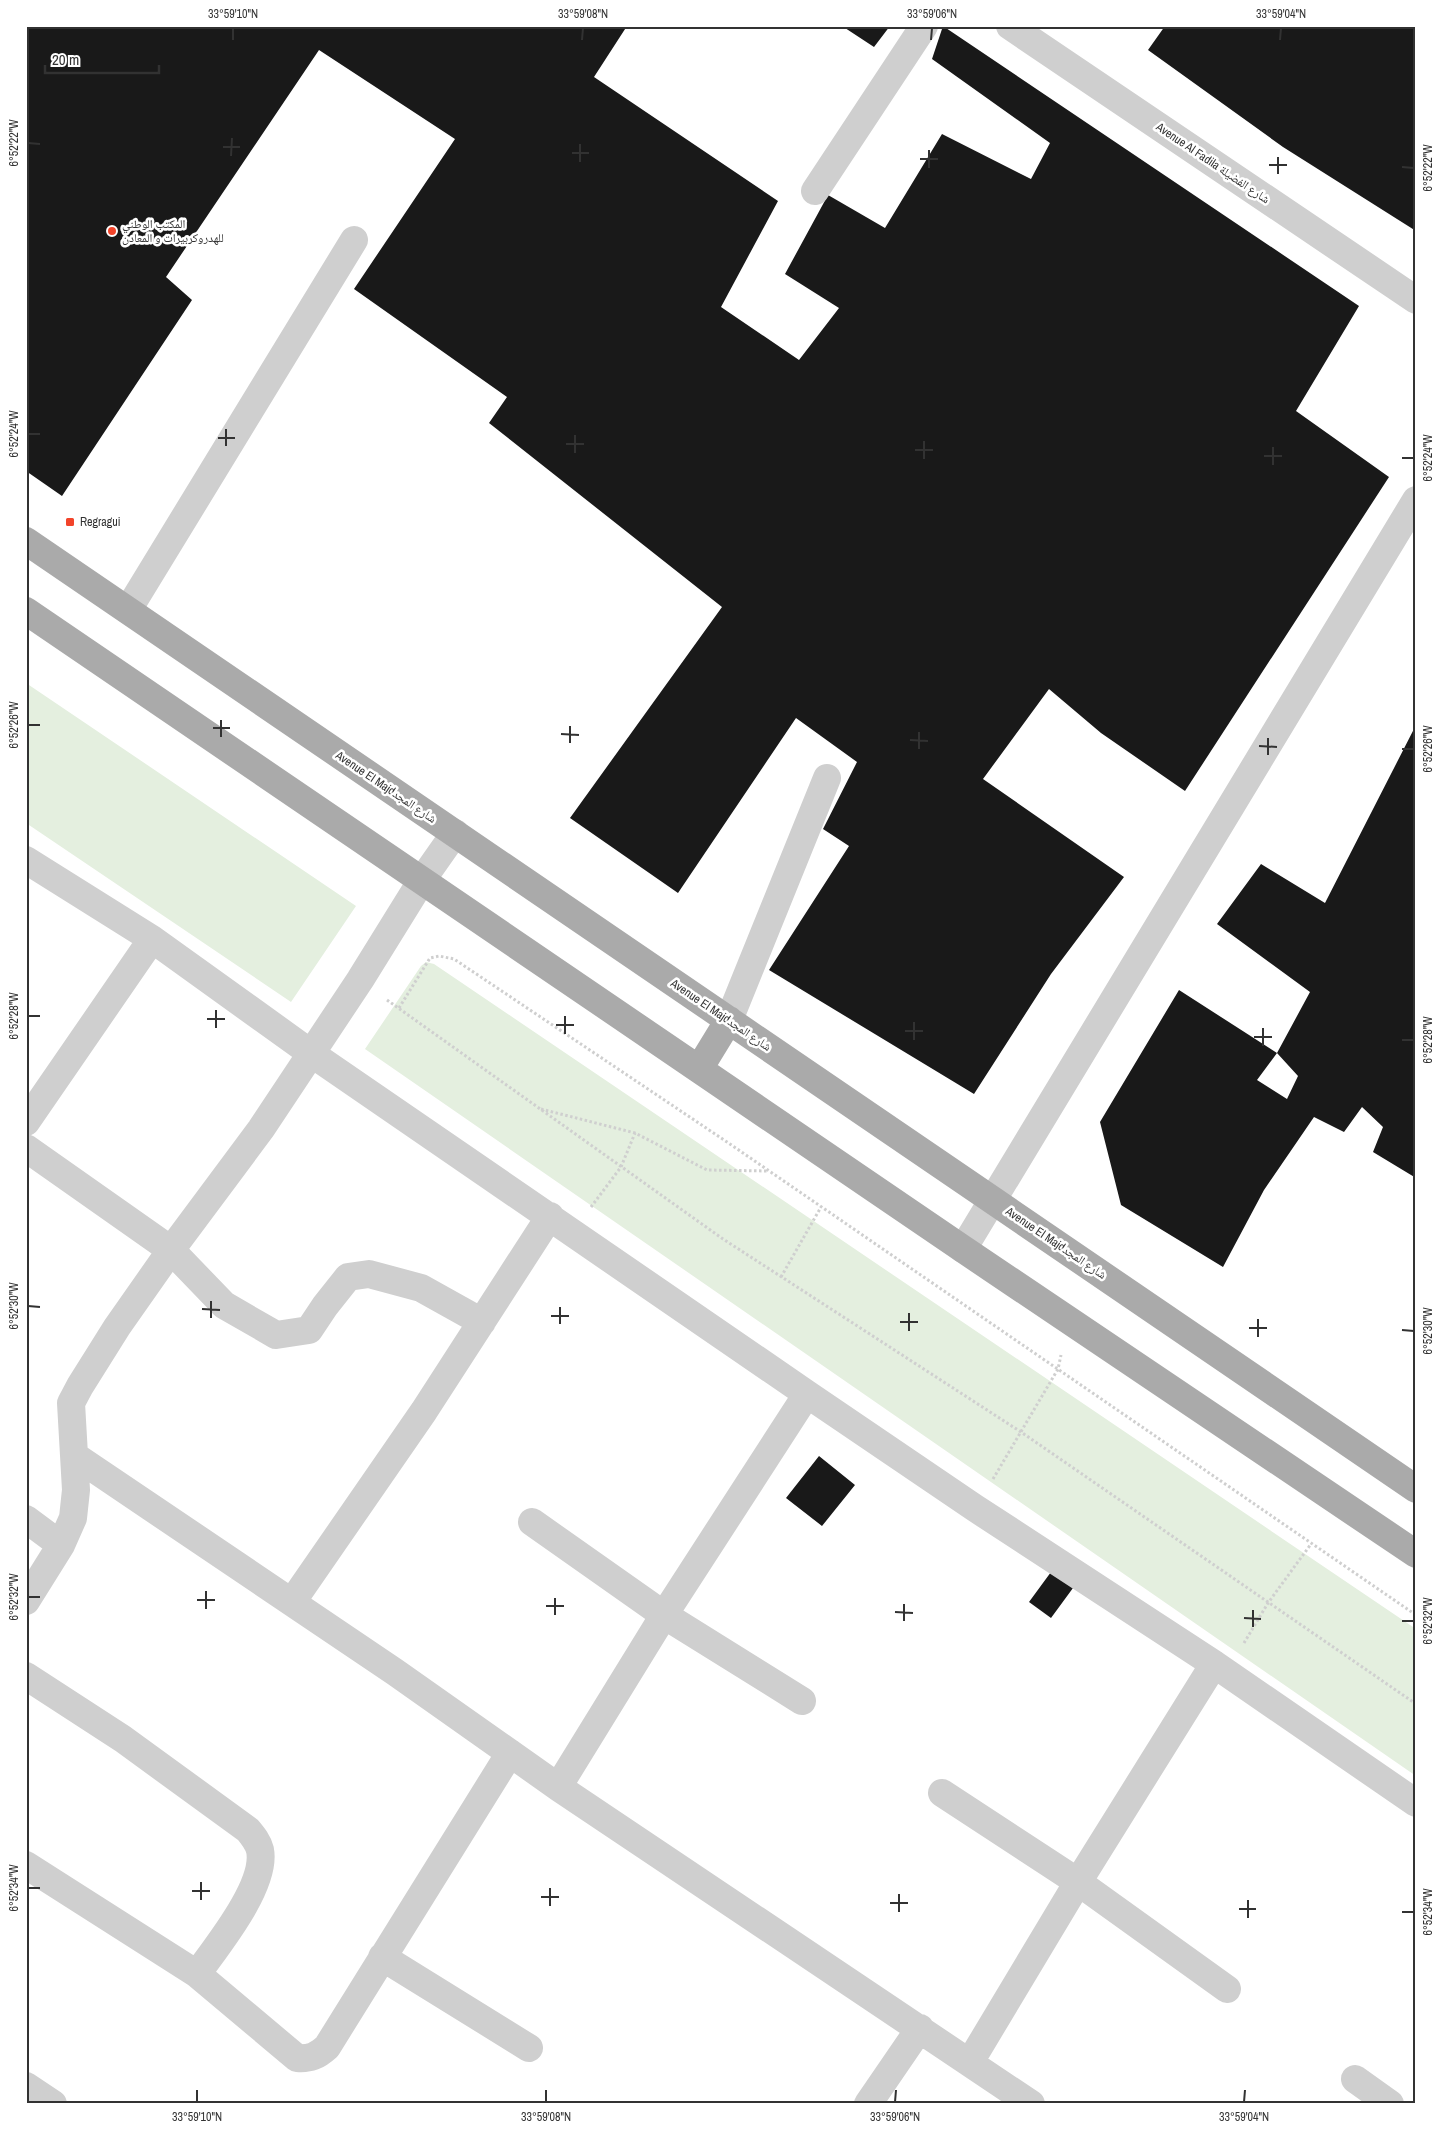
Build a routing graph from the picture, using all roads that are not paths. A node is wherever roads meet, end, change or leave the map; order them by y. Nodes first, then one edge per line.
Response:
1 (924, 26) edge
2 (1010, 26) edge
3 (815, 191) dead end
4 (354, 240) dead end
5 (1416, 300) edge
6 (1416, 500) edge
7 (26, 540) edge
8 (128, 610) junction
9 (26, 611) edge
10 (827, 778) dead end
11 (455, 834) junction
12 (26, 860) edge
13 (422, 880) junction
14 (152, 939) junction
15 (729, 1020) junction
16 (312, 1054) junction
17 (699, 1069) junction
18 (26, 1122) edge
19 (26, 1148) edge
20 (993, 1200) junction
21 (550, 1216) junction
22 (963, 1249) junction
23 (171, 1250) junction
24 (482, 1322) junction
25 (807, 1394) junction
26 (75, 1456) junction
27 (1416, 1489) edge
28 (26, 1520) edge
29 (532, 1522) dead end
30 (61, 1545) junction
31 (1416, 1554) edge
32 (26, 1601) edge
33 (292, 1602) junction
34 (664, 1615) junction
35 (1220, 1668) junction
36 (26, 1676) edge
37 (802, 1701) dead end
38 (510, 1753) junction
39 (558, 1787) junction
40 (942, 1793) dead end
41 (1416, 1803) edge
42 (26, 1865) edge
43 (1078, 1882) junction
44 (382, 1957) junction
45 (197, 1974) junction
46 (1227, 1989) dead end
47 (920, 2028) junction
48 (529, 2048) dead end
49 (970, 2062) junction
50 (1355, 2080) dead end
51 (26, 2086) edge
52 (52, 2104) edge
53 (868, 2104) edge
54 (1031, 2104) edge
55 (1390, 2104) edge

1 - 3 street
2 - 5 street, Avenue Al Fadila شارع الفضيلة
4 - 8 street
6 - 20 street
7 - 8 main road, Avenue El Majdشارع المجد
8 - 11 main road, Avenue El Majdشارع المجد
9 - 13 main road
10 - 15 street
11 - 13 street
11 - 15 main road, Avenue El Majdشارع المجد
12 - 14 street
13 - 16 street
13 - 17 main road
14 - 16 street
14 - 18 street
15 - 17 main road
15 - 20 main road, Avenue El Majdشارع المجد
16 - 21 street
16 - 23 street
17 - 22 main road
19 - 23 street
20 - 22 street
20 - 27 main road, Avenue El Majdشارع المجد
21 - 24 street
21 - 25 street
22 - 31 main road
23 - 24 street
23 - 26 street
24 - 33 street
25 - 34 street
25 - 35 street
26 - 30 street
26 - 33 street
28 - 30 street
29 - 34 street
30 - 32 street
33 - 38 street
34 - 37 street
34 - 39 street
35 - 41 street
35 - 43 street
36 - 45 street
38 - 39 street
38 - 44 street
39 - 47 street
40 - 43 street
42 - 45 street
43 - 46 street
43 - 49 street
44 - 45 street
44 - 48 street
47 - 49 street
47 - 53 street
49 - 54 street
50 - 55 street
51 - 52 street

